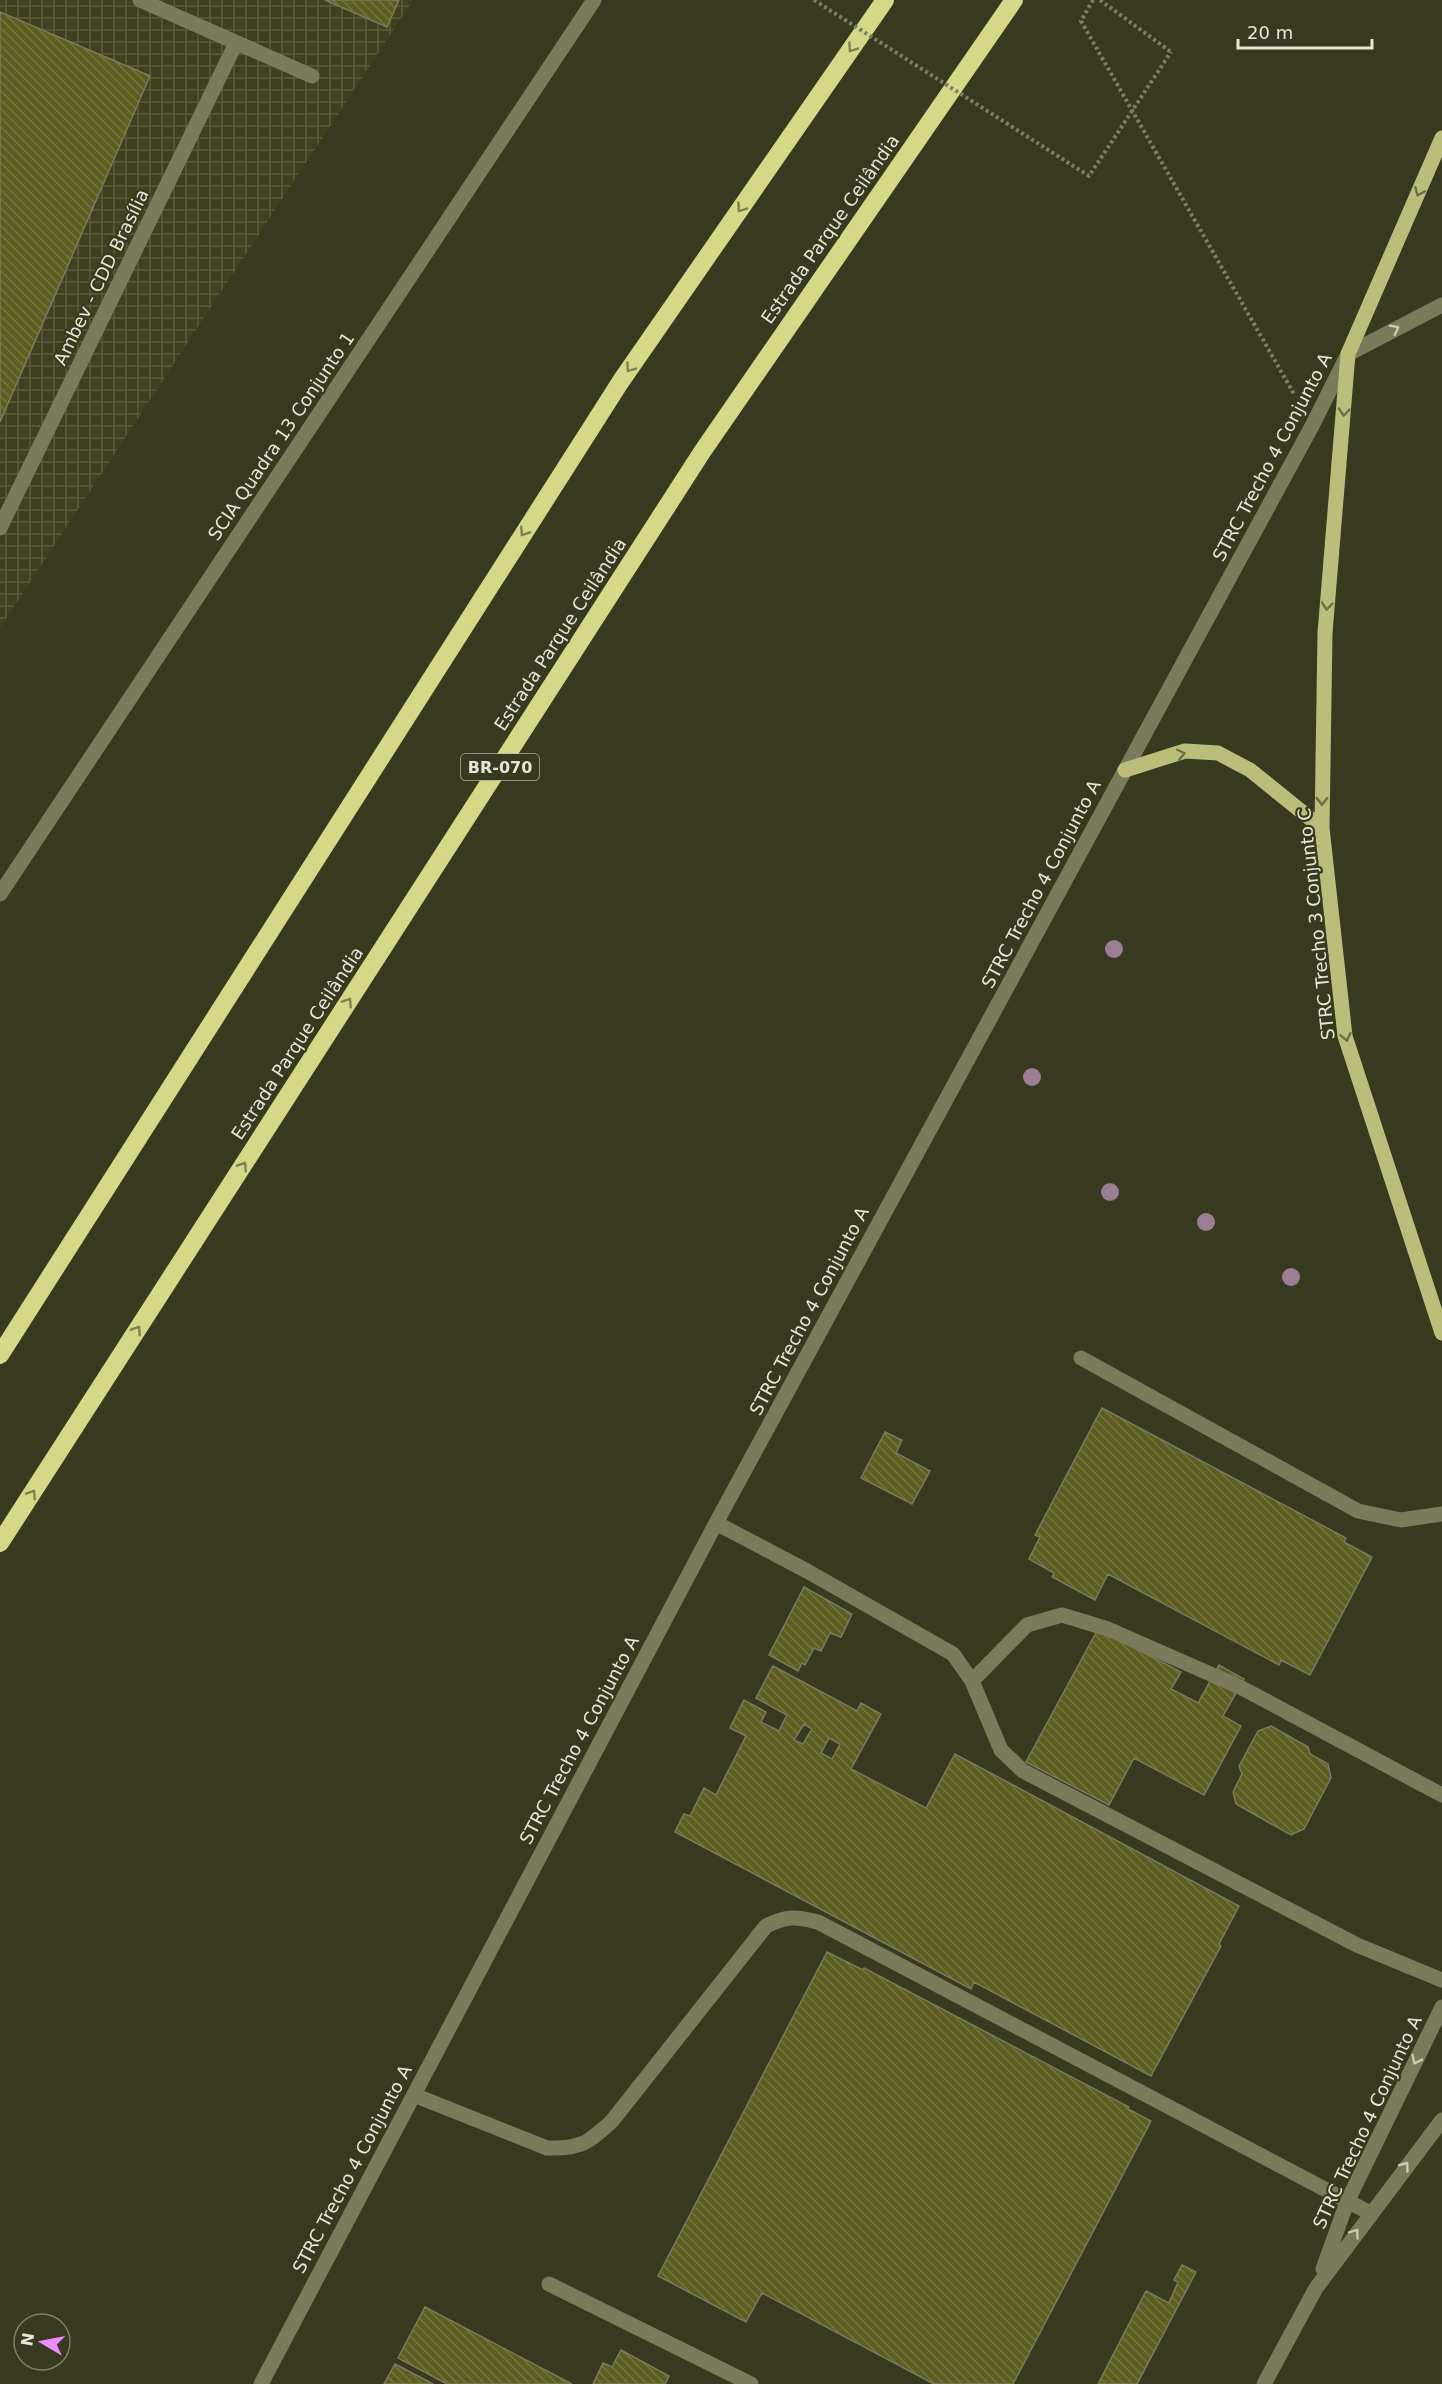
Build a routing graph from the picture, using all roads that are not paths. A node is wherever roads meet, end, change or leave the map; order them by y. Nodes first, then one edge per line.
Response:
1 (140, 0) edge
2 (594, 0) edge
3 (885, 0) edge
4 (1014, 0) edge
5 (236, 43) junction
6 (312, 76) dead end
7 (1442, 138) edge
8 (1442, 305) edge
9 (1348, 354) junction
10 (0, 528) edge
11 (1125, 770) junction
12 (1322, 828) junction
13 (0, 894) edge
14 (1442, 1333) edge
15 (0, 1355) edge
16 (1081, 1358) dead end
17 (1442, 1514) edge
18 (716, 1523) junction
19 (0, 1543) edge
20 (972, 1681) junction
21 (1442, 1795) edge
22 (1442, 1980) edge
23 (1442, 2007) edge
24 (414, 2095) junction
25 (1442, 2120) edge
26 (1347, 2202) junction
27 (1370, 2213) junction
28 (549, 2284) dead end
29 (1316, 2288) junction
30 (261, 2384) edge
31 (751, 2384) edge
32 (1264, 2384) edge

1 - 5 street
2 - 13 street, SCIA Quadra 13 Conjunto 1
3 -> 15 highway
19 -> 4 highway, Estrada Parque Ceilândia / BR-070
5 - 6 street
5 - 10 street, Ambev - CDD Brasília
7 -> 9 main road, STRC Trecho 3 Conjunto C
9 -> 8 street, STRC Trecho 4 Conjunto A
9 - 11 street, STRC Trecho 4 Conjunto A
9 -> 12 main road, STRC Trecho 3 Conjunto C
11 -> 12 main road
11 - 18 street, STRC Trecho 4 Conjunto A
12 -> 14 main road, STRC Trecho 3 Conjunto C
16 - 17 street
18 - 20 street
18 - 24 street, STRC Trecho 4 Conjunto A
20 - 21 street
20 - 22 street
23 -> 26 street, STRC Trecho 4 Conjunto A
24 - 26 street
24 - 30 street, STRC Trecho 4 Conjunto A
27 -> 25 street, STRC Trecho 4 Conjunto A
26 - 27 street
26 - 29 street, STRC Trecho 4 Conjunto A
29 -> 27 street, STRC Trecho 4 Conjunto A
28 - 31 street
29 - 32 street, STRC Trecho 4 Conjunto A

